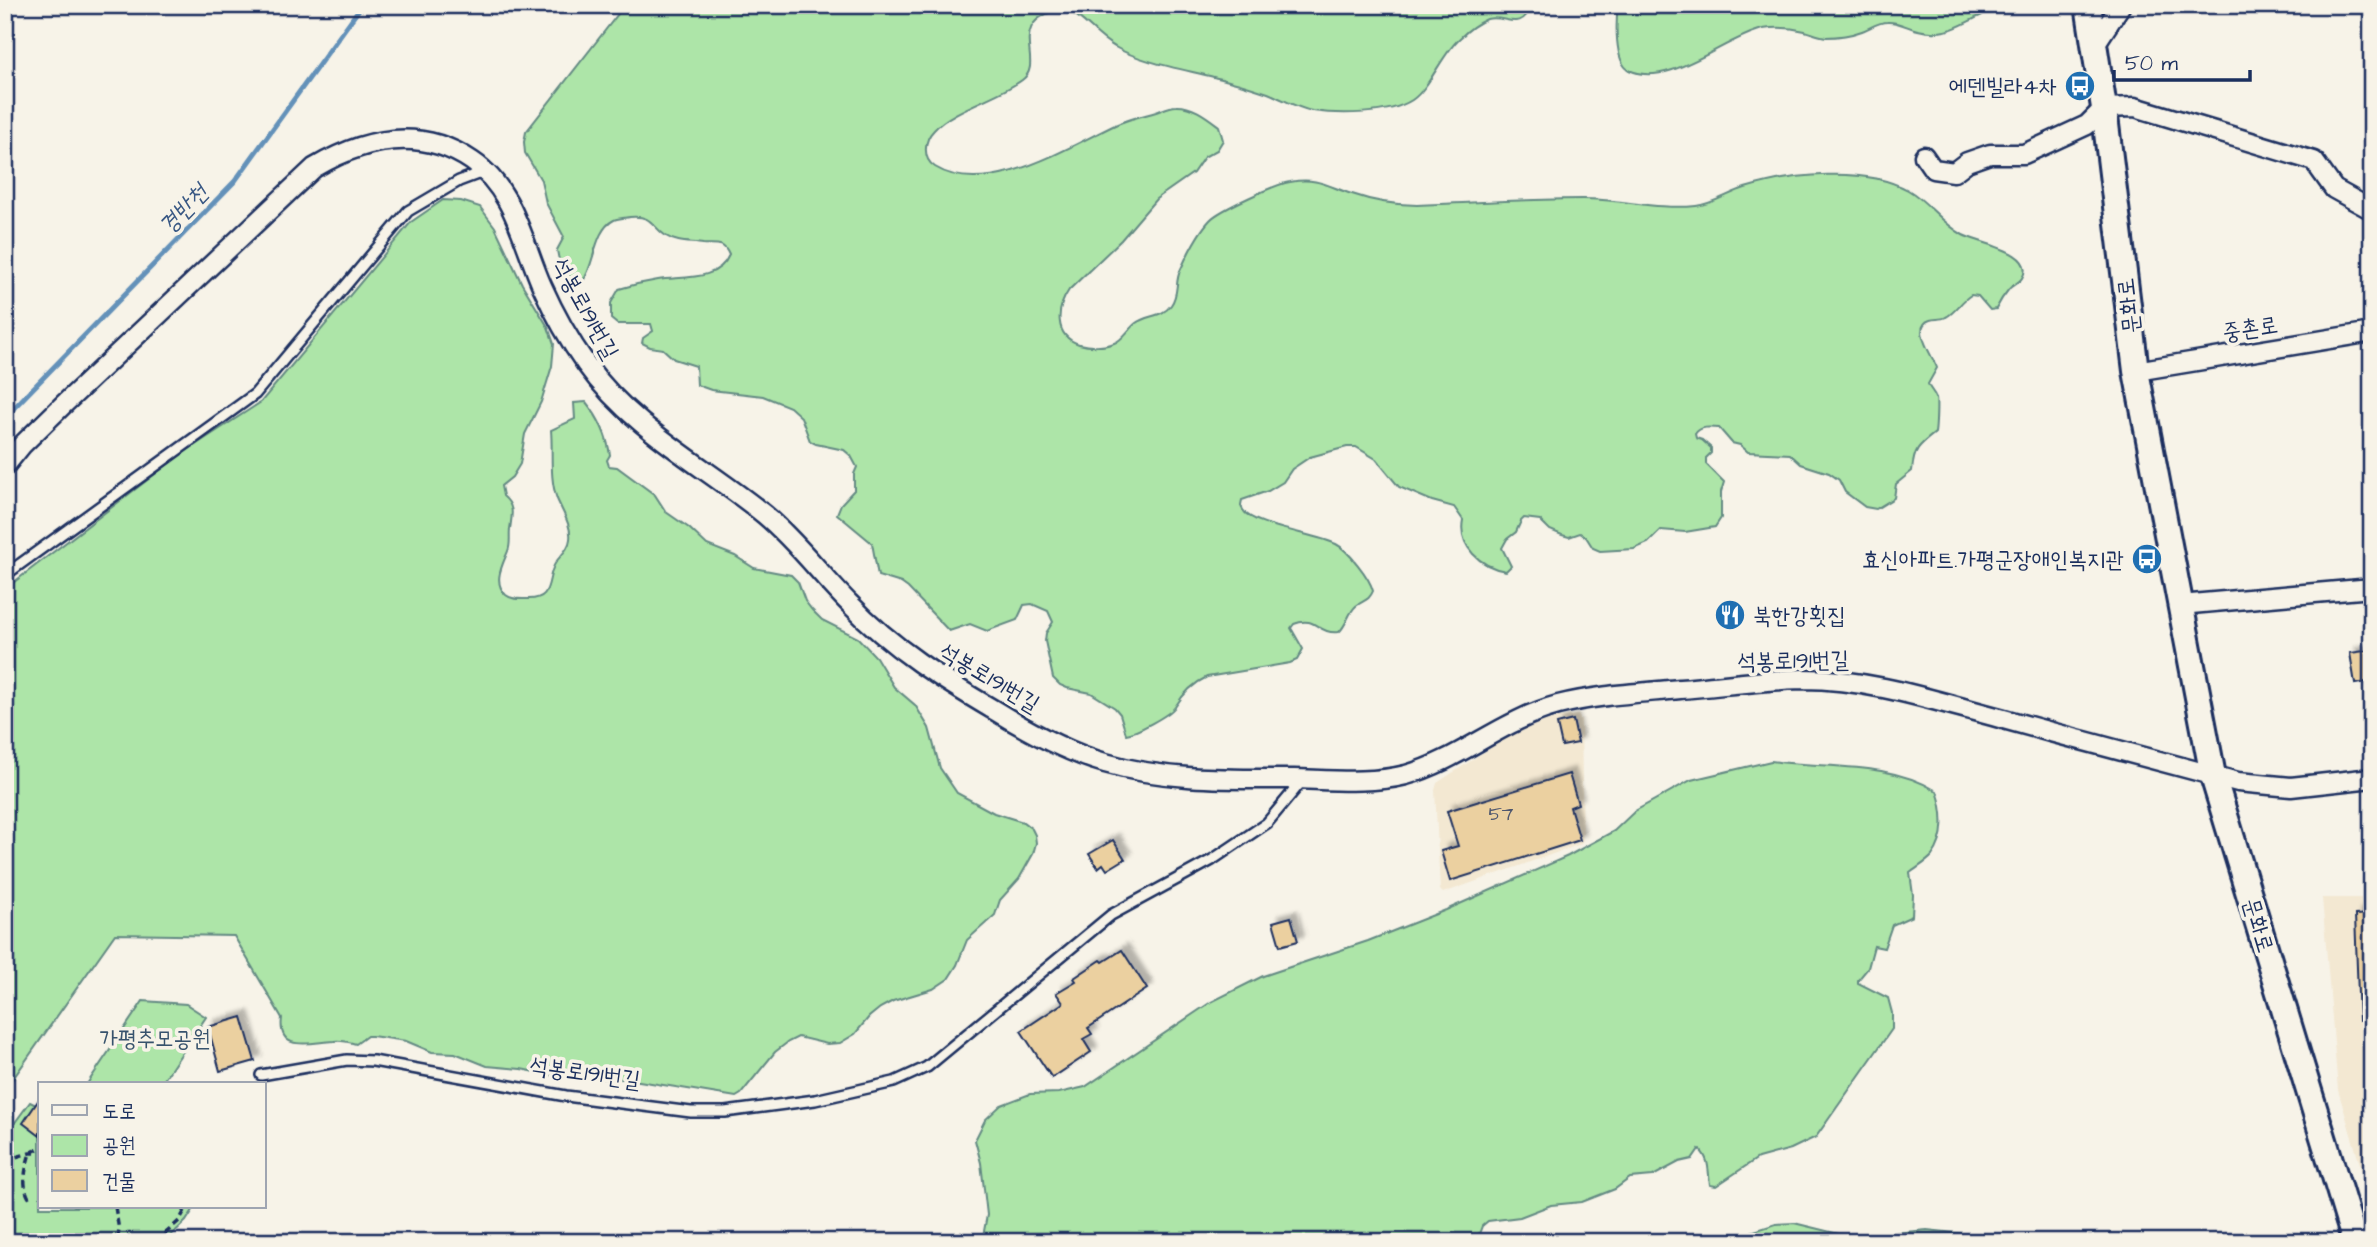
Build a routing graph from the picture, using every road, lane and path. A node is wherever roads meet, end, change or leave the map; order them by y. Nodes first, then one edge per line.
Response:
1 (2088, 5) edge
2 (2121, 5) edge
3 (2094, 46) junction
4 (2104, 108) junction
5 (1924, 156) dead end
6 (483, 172) junction
7 (2372, 210) edge
8 (2372, 332) edge
9 (2136, 371) junction
10 (5, 466) edge
11 (5, 575) edge
12 (2372, 588) edge
13 (2180, 605) junction
14 (2213, 776) junction
15 (2372, 778) edge
16 (1303, 780) junction
17 (261, 1074) dead end
18 (38, 1151) edge
19 (30, 1153) junction
20 (5, 1160) edge
21 (29, 1198) dead end
22 (115, 1208) edge
23 (186, 1208) edge
24 (5, 1210) edge
25 (13, 1212) dead end
26 (117, 1242) edge
27 (156, 1242) edge
28 (2356, 1242) edge

1 - 3 main road, 문화로
2 - 3 street
3 - 4 main road, 문화로
4 - 5 street
4 - 7 street
4 - 9 main road, 문화로
6 - 10 street, 석봉로191번길
6 - 11 lane
6 - 16 street, 석봉로191번길
8 - 9 street, 중촌로
9 - 13 main road, 문화로
12 - 13 street
13 - 14 main road, 문화로
14 - 15 street, 석봉로191번길
14 - 16 street, 석봉로191번길
14 - 28 main road, 문화로
16 - 17 lane, 석봉로191번길
18 - 19 path
19 - 20 path
19 - 21 path
22 - 26 path
23 - 27 path
24 - 25 path

